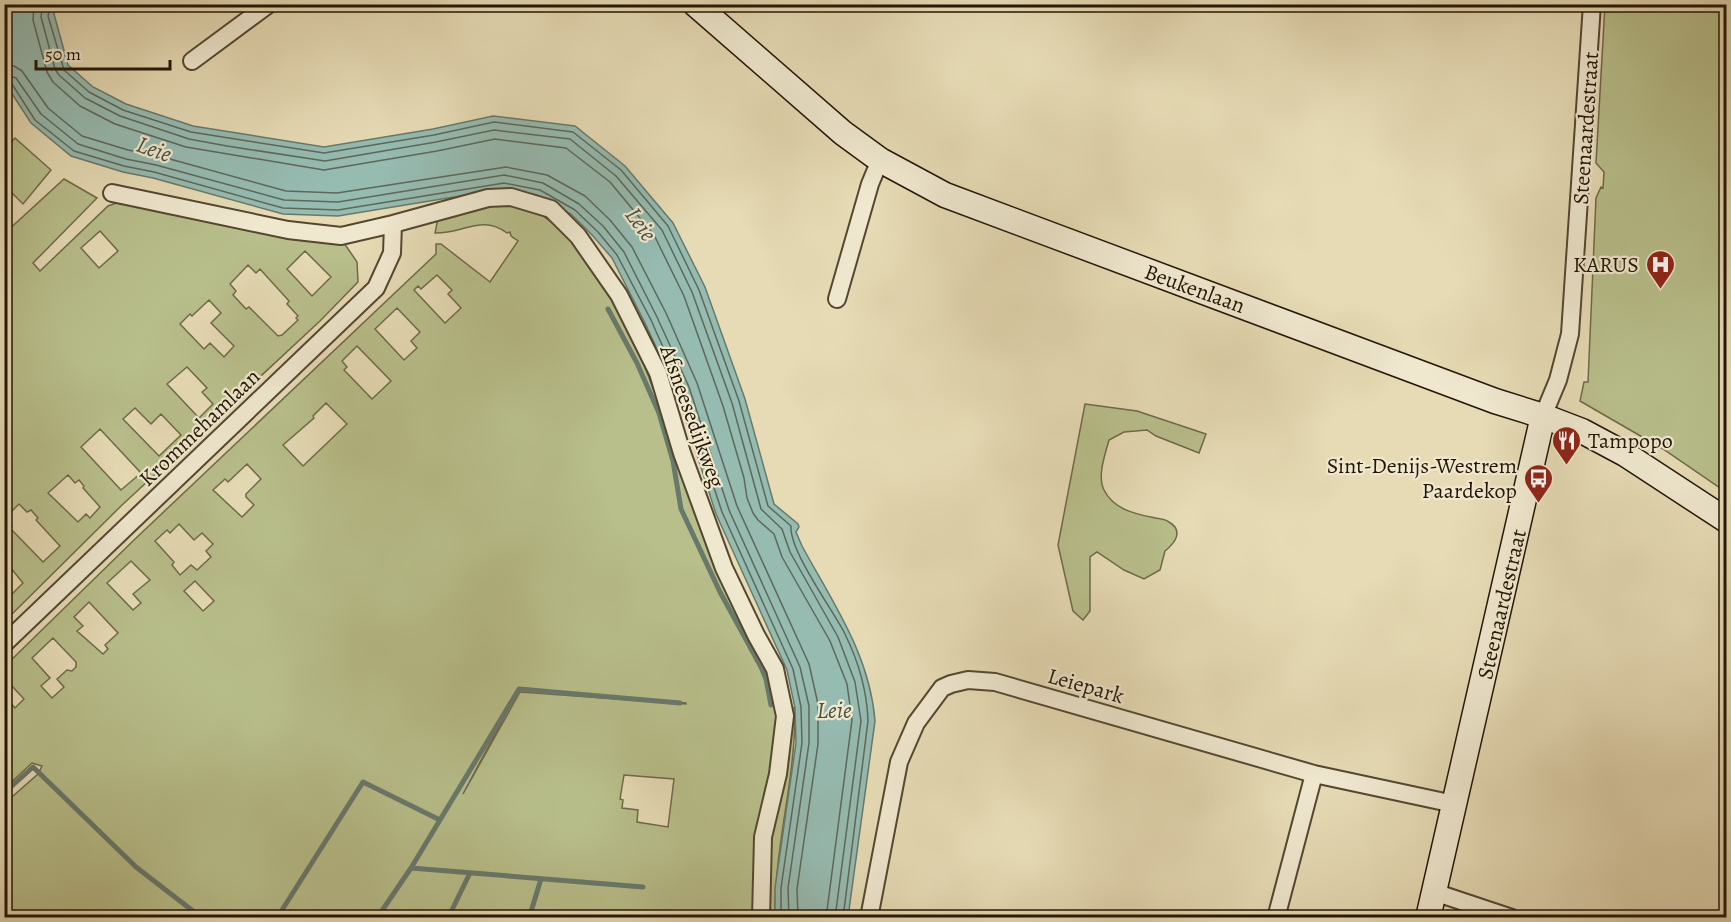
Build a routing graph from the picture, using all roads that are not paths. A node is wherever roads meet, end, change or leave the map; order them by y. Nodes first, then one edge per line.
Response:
1 (268, 4) edge
2 (695, 4) edge
3 (1592, 4) edge
4 (192, 61) dead end
5 (880, 160) junction
6 (112, 193) dead end
7 (393, 224) junction
8 (837, 298) dead end
9 (1543, 416) junction
10 (1726, 519) edge
11 (4, 644) edge
12 (1314, 774) junction
13 (1454, 804) junction
14 (1434, 892) junction
15 (761, 918) edge
16 (869, 918) edge
17 (1276, 918) edge
18 (1428, 918) edge
19 (1512, 918) edge

1 - 4 street
2 - 5 street, Beukenlaan
3 - 9 street, Steenaardestraat
5 - 8 street
5 - 9 street, Beukenlaan
6 - 7 street, Afsneesedijkweg
7 - 11 street, Krommehamlaan
7 - 15 street, Afsneesedijkweg
9 - 10 street, Beukenlaan
9 - 13 street, Steenaardestraat
12 - 13 street, Leiepark
12 - 16 street, Leiepark
12 - 17 street
13 - 14 street, Steenaardestraat
14 - 18 street, Steenaardestraat
14 - 19 street

